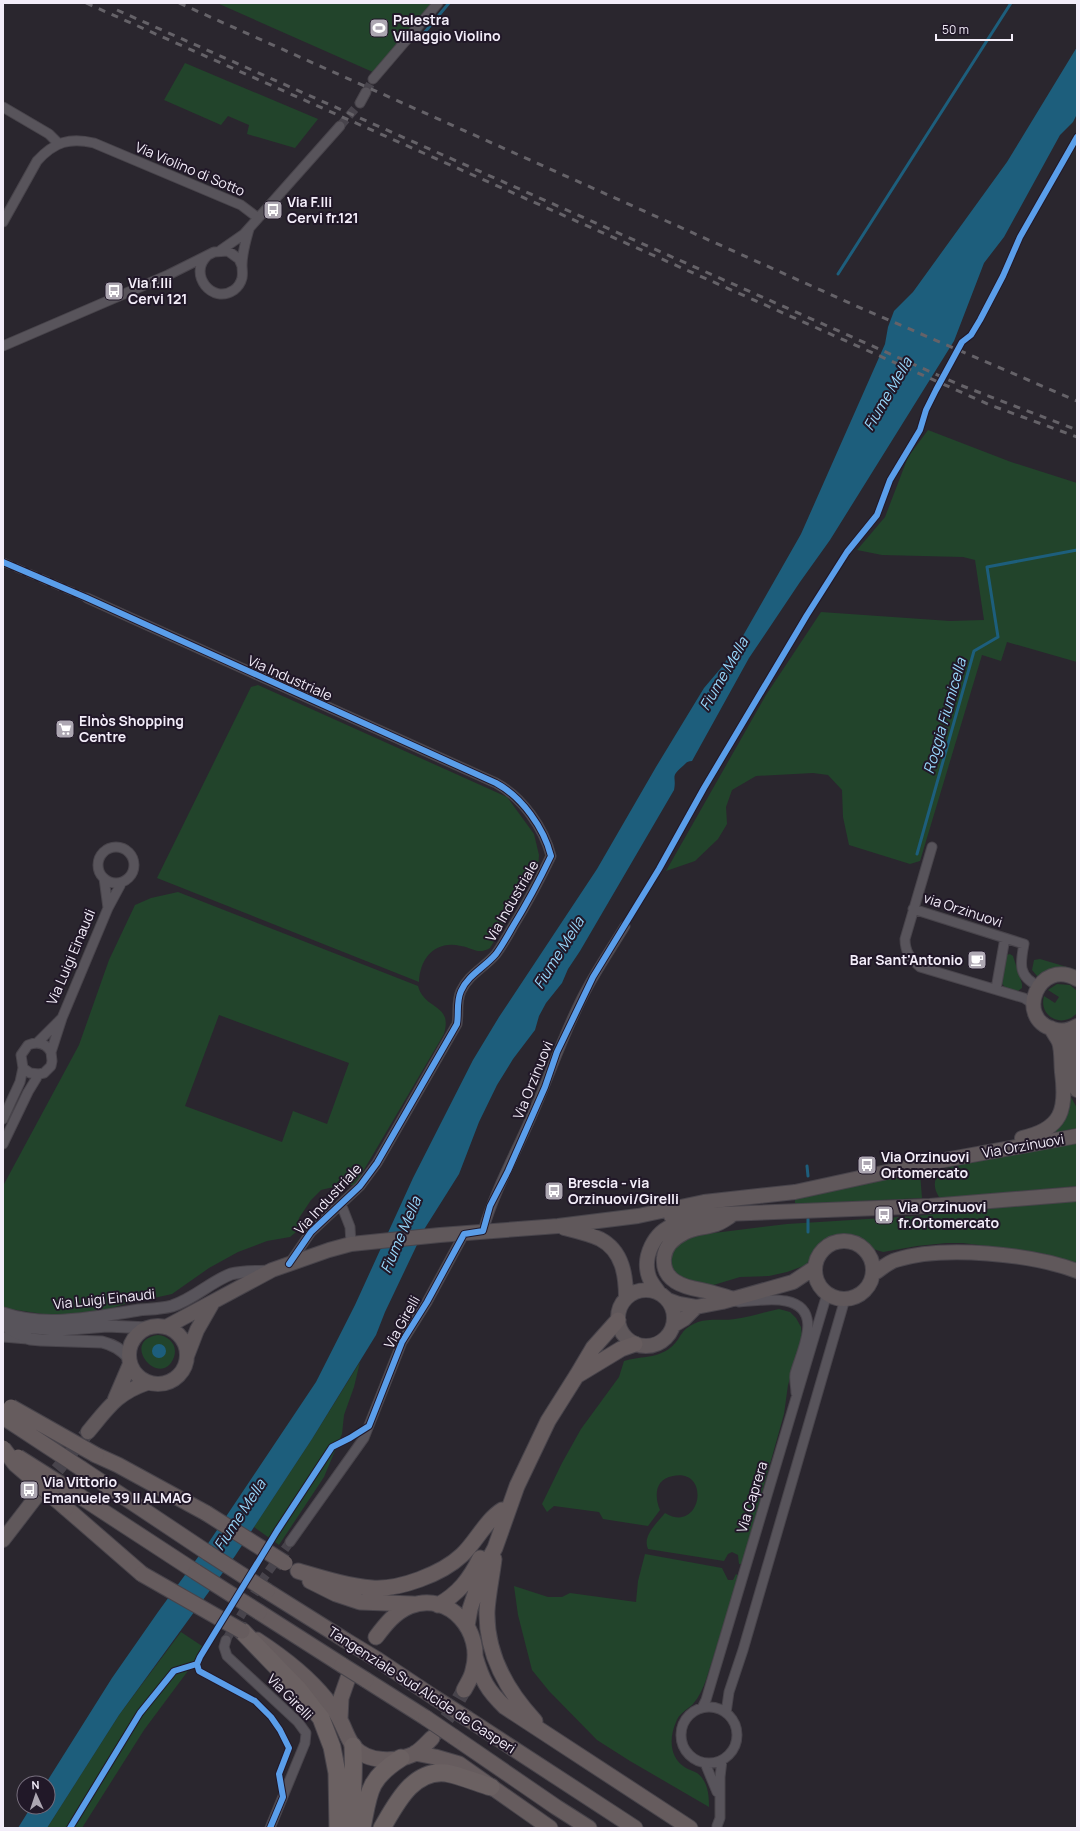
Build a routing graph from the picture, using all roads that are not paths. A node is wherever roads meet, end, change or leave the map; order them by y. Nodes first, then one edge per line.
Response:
1 (438, 3) edge
2 (373, 79) tunnel mouth
3 (366, 92) tunnel mouth
4 (360, 103) tunnel mouth
5 (3, 107) edge
6 (340, 126) tunnel mouth
7 (59, 144) junction
8 (258, 218) junction
9 (3, 222) edge
10 (250, 227) junction
11 (221, 250) junction
12 (208, 255) junction
13 (242, 266) junction
14 (200, 274) junction
15 (168, 275) junction
16 (3, 346) edge
17 (87, 598) tunnel mouth
18 (932, 847) dead end
19 (104, 878) junction
20 (122, 882) junction
21 (108, 908) junction
22 (913, 909) junction
23 (625, 926) dead end
24 (1005, 938) junction
25 (1077, 979) edge
26 (1039, 986) junction
27 (996, 989) junction
28 (1033, 1004) junction
29 (62, 1018) junction
30 (1074, 1027) edge
31 (1051, 1028) junction
32 (36, 1043) junction
33 (51, 1052) junction
34 (1075, 1065) edge
35 (23, 1068) junction
36 (39, 1074) junction
37 (1077, 1090) edge
38 (3, 1119) edge
39 (1077, 1136) edge
40 (3, 1144) edge
41 (974, 1155) junction
42 (1077, 1194) edge
43 (341, 1204) junction
44 (734, 1214) junction
45 (638, 1216) junction
46 (558, 1226) junction
47 (483, 1231) junction
48 (464, 1234) junction
49 (351, 1244) junction
50 (869, 1254) junction
51 (895, 1260) junction
52 (289, 1264) junction
53 (814, 1268) junction
54 (272, 1270) junction
55 (1077, 1271) edge
56 (873, 1274) junction
57 (793, 1282) junction
58 (823, 1290) junction
59 (664, 1296) junction
60 (626, 1298) junction
61 (845, 1299) junction
62 (728, 1300) junction
63 (213, 1302) junction
64 (696, 1306) junction
65 (3, 1313) edge
66 (3, 1318) edge
67 (618, 1320) junction
68 (3, 1325) edge
69 (674, 1325) junction
70 (17, 1326) junction
71 (166, 1327) junction
72 (148, 1328) junction
73 (3, 1337) edge
74 (30, 1339) junction
75 (634, 1344) junction
76 (187, 1356) junction
77 (129, 1361) junction
78 (578, 1376) junction
79 (147, 1383) junction
80 (796, 1399) junction
81 (114, 1400) junction
82 (6, 1409) edge
83 (88, 1432) tunnel mouth
84 (3, 1448) edge
85 (517, 1486) junction
86 (36, 1497) tunnel mouth
87 (502, 1510) junction
88 (3, 1540) edge
89 (290, 1542) tunnel mouth
90 (495, 1548) junction
91 (298, 1571) junction
92 (418, 1604) junction
93 (438, 1605) junction
94 (467, 1626) junction
95 (242, 1631) junction
96 (376, 1637) tunnel mouth
97 (226, 1640) tunnel mouth
98 (475, 1656) junction
99 (345, 1672) junction
100 (464, 1690) tunnel mouth
101 (702, 1708) junction
102 (726, 1713) junction
103 (340, 1719) junction
104 (432, 1738) tunnel mouth
105 (553, 1739) junction
106 (353, 1746) junction
107 (408, 1756) junction
108 (722, 1760) junction
109 (705, 1763) junction
110 (491, 1787) junction
111 (719, 1797) junction
112 (716, 1826) dead end
113 (270, 1828) edge
114 (338, 1828) edge
115 (347, 1828) edge
116 (362, 1828) edge
117 (382, 1828) edge
118 (550, 1828) edge
119 (589, 1828) edge
120 (635, 1828) edge
121 (690, 1828) edge

1 - 2 street
3 - 4 street
5 - 7 street
6 - 8 street
7 - 8 street, Via Violino di Sotto
7 - 9 street, Via Violino di Sotto
8 - 10 street
10 - 11 street
10 - 13 street
11 - 12 street
11 - 13 street
12 - 14 street
12 - 15 street
13 - 14 street
14 - 15 street
15 - 16 street
17 - 43 street, Via Industriale
18 - 22 street, via Orzinuovi
19 - 20 street
19 - 20 street
19 - 21 street, Via Luigi Einaudi
20 - 21 street, Via Luigi Einaudi
21 - 29 street, Via Luigi Einaudi
22 - 24 street, via Orzinuovi
22 - 27 street, via Orzinuovi
23 - 47 street, Via Orzinuovi
24 - 26 street, via Orzinuovi
24 - 27 street, via Orzinuovi
25 - 26 main road
26 - 28 main road
27 - 28 street, via Orzinuovi
28 - 31 main road
29 - 32 street, Via Luigi Einaudi
29 - 33 street, Via Luigi Einaudi
30 - 31 main road
30 - 34 main road
31 - 41 main road
32 - 33 street
32 - 35 street, Via Luigi Einaudi
33 - 36 street, Via Luigi Einaudi
34 - 37 main road
35 - 36 street
35 - 38 street, Via Luigi Einaudi
36 - 40 street, Via Luigi Einaudi
39 - 41 main road, Via Orzinuovi
41 - 45 main road, Via Orzinuovi
42 - 44 main road, Via Orzinuovi
43 - 49 street, Via Industriale
43 - 52 street, Via Industriale
44 - 45 main road, Via Orzinuovi
44 - 59 main road
44 - 62 main road
45 - 46 main road, Via Orzinuovi
46 - 47 main road, Via Orzinuovi
46 - 60 main road
47 - 48 main road, Via Orzinuovi
48 - 49 main road, Via Orzinuovi
48 - 89 street, Via Girelli
49 - 52 main road, Via Orzinuovi
50 - 51 main road
50 - 53 main road
50 - 56 main road
51 - 55 main road
51 - 56 main road
52 - 54 main road, Via Orzinuovi
53 - 57 main road
53 - 58 main road
54 - 63 main road, Via Orzinuovi
54 - 65 street, Via Luigi Einaudi
56 - 61 main road
57 - 58 main road
57 - 62 main road
58 - 61 main road
58 - 80 street, Via Caprera
59 - 60 main road
59 - 64 main road
59 - 69 main road
60 - 67 main road
61 - 102 street
62 - 64 main road
62 - 80 street
63 - 71 main road, Via Orzinuovi
63 - 76 main road
64 - 69 main road
66 - 70 street
67 - 75 main road
67 - 78 highway
68 - 70 street
68 - 74 street
69 - 75 main road
70 - 72 street
71 - 72 main road
71 - 76 main road
72 - 77 main road
73 - 74 street
74 - 77 street
75 - 78 highway
76 - 79 main road
77 - 79 main road
77 - 81 main road
78 - 85 highway
79 - 81 main road
80 - 101 street, Via Caprera
81 - 83 main road
82 - 91 highway, bridge
82 - 120 highway, Tangenziale Sud Alcide de Gasperi, bridge
84 - 95 highway, bridge
84 - 99 highway, Tangenziale Sud Alcide de Gasperi, bridge
85 - 87 highway
85 - 90 highway
86 - 88 main road
87 - 91 highway
87 - 93 highway
90 - 94 highway
90 - 105 highway
91 - 92 highway
92 - 93 highway
92 - 96 highway
93 - 94 highway
94 - 98 highway
95 - 103 highway
95 - 114 highway
97 - 113 street, Via Girelli
98 - 100 highway
98 - 105 highway
99 - 103 highway
99 - 119 highway, Tangenziale Sud Alcide de Gasperi, bridge
101 - 102 street
101 - 109 street
102 - 108 street
103 - 106 highway
104 - 107 highway
105 - 121 highway
106 - 107 highway
106 - 115 highway
107 - 110 highway
107 - 116 highway
108 - 109 street
108 - 111 street
109 - 111 street
110 - 117 highway
110 - 118 highway
111 - 112 street

